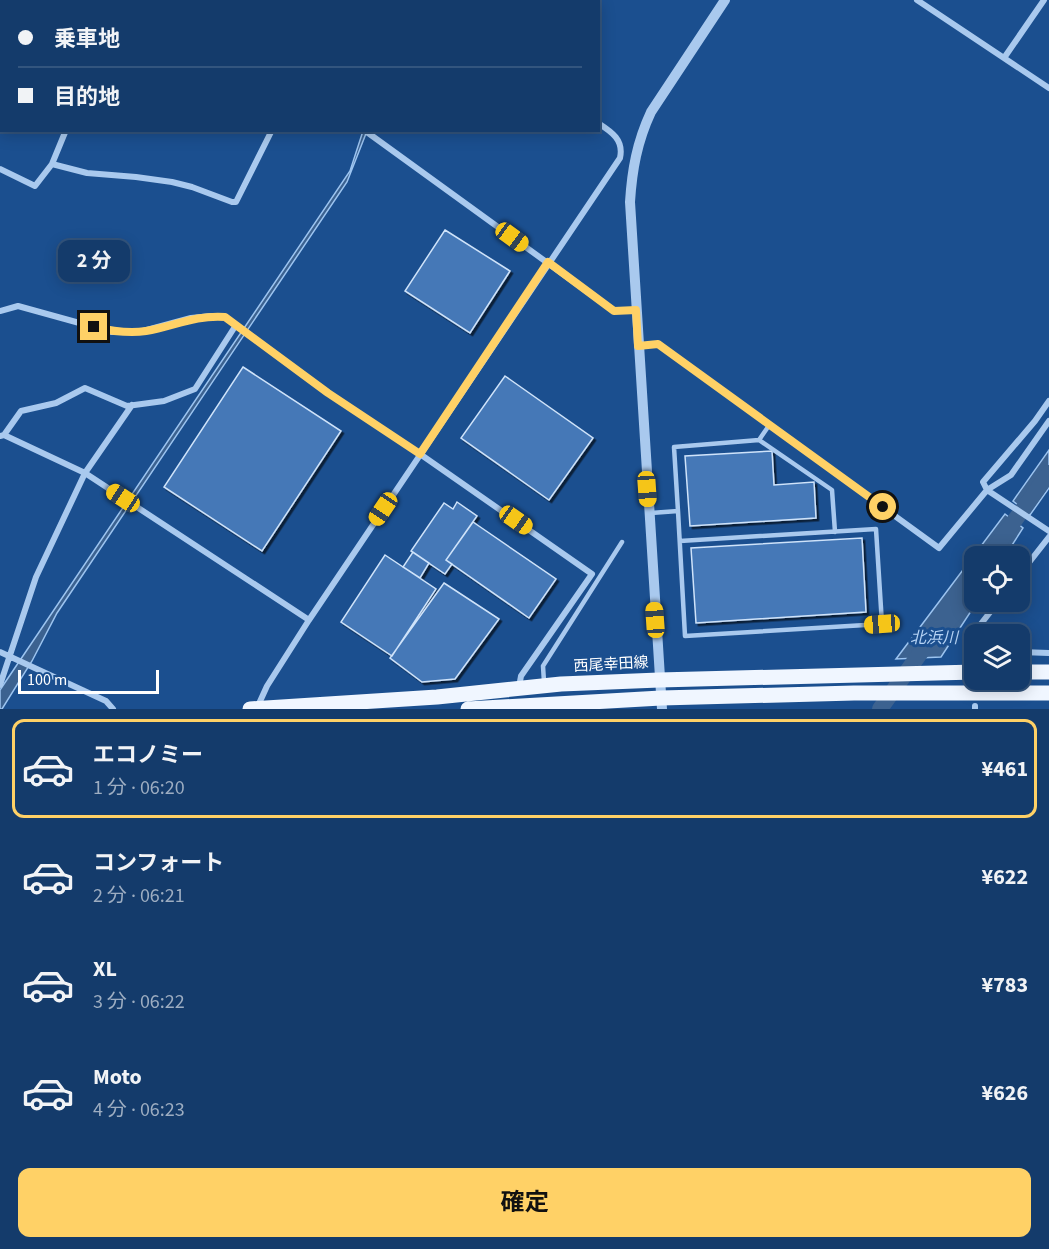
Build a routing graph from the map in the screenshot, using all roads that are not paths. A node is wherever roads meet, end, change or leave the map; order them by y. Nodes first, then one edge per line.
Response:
1 (725, 0) edge
2 (917, 0) edge
3 (1044, 0) edge
4 (1004, 58) junction
5 (1049, 88) edge
6 (600, 124) edge
7 (65, 132) edge
8 (271, 132) edge
9 (368, 132) edge
10 (52, 164) junction
11 (0, 169) edge
12 (548, 262) junction
13 (0, 310) edge
14 (636, 310) junction
15 (236, 325) junction
16 (638, 346) junction
17 (1049, 401) edge
18 (132, 405) junction
19 (1049, 421) edge
20 (770, 424) junction
21 (2, 435) edge
22 (759, 440) junction
23 (420, 454) junction
24 (85, 473) junction
25 (987, 490) junction
26 (678, 511) junction
27 (648, 513) junction
28 (1049, 531) edge
29 (835, 532) junction
30 (1049, 537) edge
31 (680, 541) junction
32 (622, 542) dead end
33 (1030, 561) edge
34 (990, 612) edge
35 (309, 620) junction
36 (981, 624) edge
37 (0, 652) edge
38 (1030, 652) edge
39 (1049, 652) edge
40 (9, 657) junction
41 (964, 672) edge
42 (1030, 672) edge
43 (1049, 672) edge
44 (658, 680) junction
45 (0, 686) edge
46 (543, 687) junction
47 (519, 689) junction
48 (1049, 693) edge
49 (661, 704) edge
50 (113, 709) edge
51 (250, 709) edge
52 (257, 709) edge
53 (468, 709) edge

1 - 14 street
2 - 4 street
3 - 4 street
4 - 5 street
6 - 12 street
7 - 10 street
8 - 10 street
9 - 12 street
10 - 11 street
12 - 14 street
12 - 23 street
13 - 15 street
14 - 16 street
15 - 18 street
15 - 23 street
16 - 20 street
16 - 27 street
17 - 25 street
18 - 21 street
18 - 24 street
19 - 25 street
20 - 22 lane
20 - 25 street
21 - 24 street
22 - 26 lane
22 - 29 lane
23 - 35 street
23 - 47 street
24 - 35 street
24 - 40 street
25 - 28 street
26 - 27 lane
26 - 31 lane
27 - 44 street
29 - 31 lane
29 - 31 lane
30 - 33 street
32 - 46 lane
34 - 36 street
35 - 52 street
37 - 40 street
38 - 39 street
40 - 45 street
40 - 50 street
41 - 44 main road, 西尾幸田線
42 - 43 main road
44 - 46 main road, 西尾幸田線
44 - 49 street
46 - 47 main road, 西尾幸田線
47 - 52 main road, 西尾幸田線
48 - 49 main road
49 - 53 main road
51 - 52 main road, 西尾幸田線

